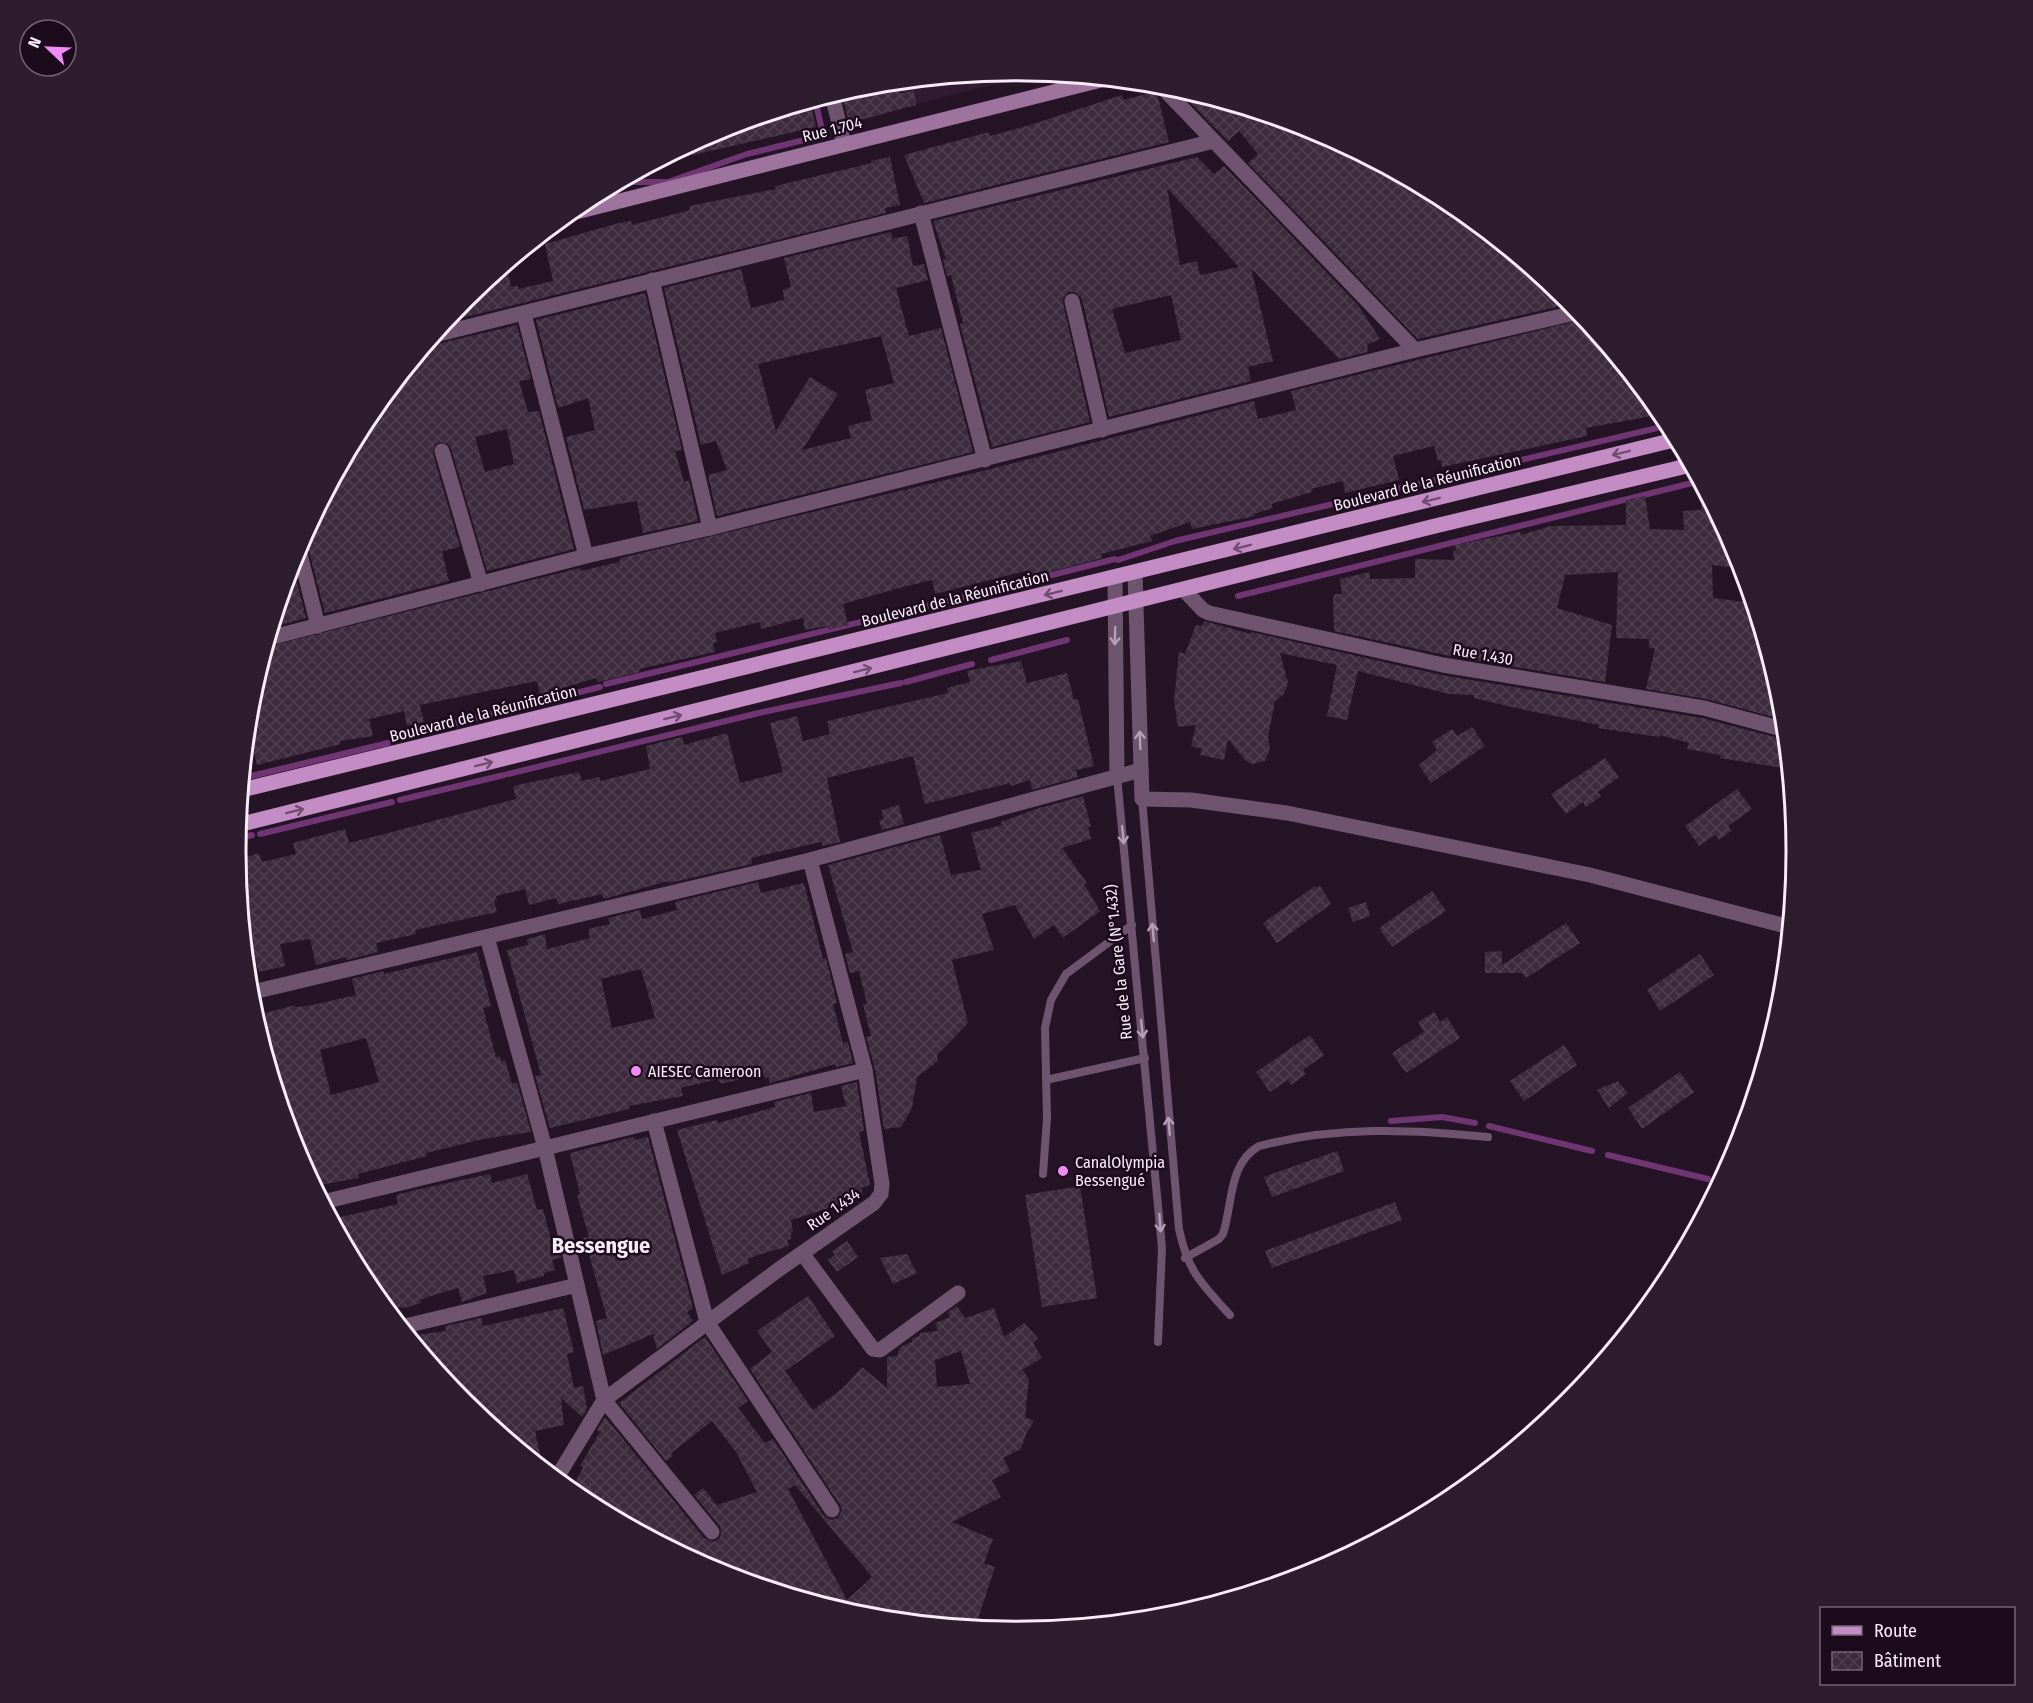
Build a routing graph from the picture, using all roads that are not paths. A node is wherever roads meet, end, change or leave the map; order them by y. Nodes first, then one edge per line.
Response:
1 (1083, 85) edge
2 (1172, 97) edge
3 (834, 103) edge
4 (1214, 141) junction
5 (844, 144) junction
6 (594, 208) edge
7 (921, 213) junction
8 (652, 280) junction
9 (1072, 301) dead end
10 (524, 314) junction
11 (1568, 314) edge
12 (448, 332) edge
13 (1415, 350) junction
14 (1102, 430) junction
15 (1668, 441) edge
16 (442, 451) dead end
17 (985, 460) junction
18 (1684, 467) edge
19 (710, 528) junction
20 (586, 556) junction
21 (302, 564) edge
22 (1135, 573) junction
23 (1115, 578) junction
24 (481, 584) junction
25 (1184, 590) junction
26 (1136, 602) junction
27 (1116, 607) junction
28 (318, 626) junction
29 (277, 636) edge
30 (1776, 727) edge
31 (1141, 770) junction
32 (1117, 777) junction
33 (249, 788) edge
34 (1142, 799) junction
35 (247, 823) edge
36 (810, 860) junction
37 (1783, 925) edge
38 (1132, 926) junction
39 (487, 937) junction
40 (259, 991) edge
41 (1145, 1058) junction
42 (865, 1070) junction
43 (1046, 1080) junction
44 (654, 1121) junction
45 (1488, 1137) dead end
46 (545, 1148) junction
47 (1042, 1174) dead end
48 (329, 1200) edge
49 (802, 1253) junction
50 (1185, 1258) junction
51 (577, 1284) junction
52 (958, 1293) dead end
53 (1230, 1315) dead end
54 (707, 1322) junction
55 (408, 1325) edge
56 (1158, 1342) dead end
57 (604, 1400) junction
58 (560, 1472) edge
59 (832, 1510) dead end
60 (712, 1532) dead end

1 - 5 street, Rue 1.704
2 - 4 street
3 - 5 street
4 - 7 street
4 - 13 street
5 - 6 street, Rue 1.704
7 - 8 street
7 - 17 street
8 - 10 street
8 - 19 street
9 - 14 street
10 - 12 street
10 - 20 street
11 - 13 street
13 - 14 street
14 - 17 street
15 -> 22 main road, Boulevard de la Réunification
16 - 24 street
17 - 19 street
18 - 25 main road
19 - 20 street
20 - 24 street
21 - 28 street
22 - 23 main road, Boulevard de la Réunification
22 - 26 street
23 - 27 street, Rue de la Gare (N°1.432)
23 -> 33 main road, Boulevard de la Réunification
24 - 28 street
25 - 26 main road
25 - 30 street, Rue 1.430
26 - 27 main road
31 -> 26 street
27 -> 32 street, Rue de la Gare (N°1.432)
35 -> 27 main road
28 - 29 street
31 - 32 street
31 - 34 street
32 - 36 street
32 -> 38 lane, Rue de la Gare (N°1.432)
34 - 37 street
50 -> 34 lane
36 - 39 street
36 - 42 street, Rue 1.434
38 -> 41 lane, Rue de la Gare (N°1.432)
38 - 43 lane
39 - 40 street
39 - 46 street
41 - 43 lane
41 -> 56 lane, Rue de la Gare (N°1.432)
42 - 44 street
42 - 49 street, Rue 1.434
43 - 47 lane
44 - 46 street
44 - 54 street
45 - 50 lane
46 - 48 street
46 - 51 street
49 - 52 street
49 - 54 street, Rue 1.434
50 - 53 lane
51 - 55 street
51 - 57 street
54 - 57 street, Rue 1.434
54 - 59 street
57 - 58 street, Rue 1.434
57 - 60 street

